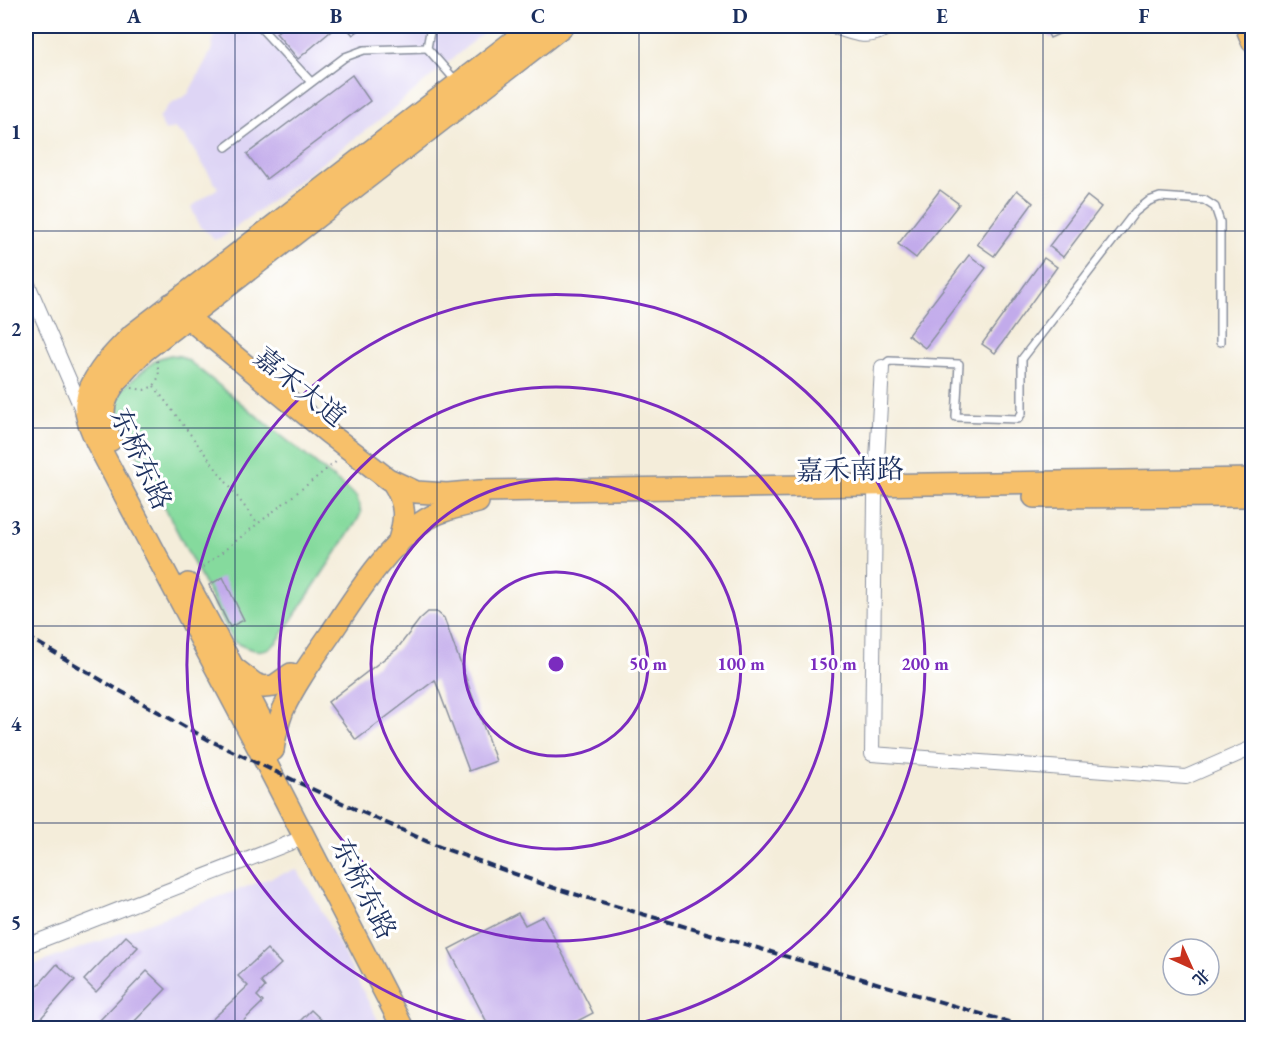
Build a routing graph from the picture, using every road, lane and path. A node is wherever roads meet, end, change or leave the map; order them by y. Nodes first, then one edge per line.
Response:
1 (259, 26) edge
2 (431, 26) edge
3 (533, 26) edge
4 (563, 26) edge
5 (833, 26) edge
6 (889, 26) edge
7 (1245, 26) edge
8 (1252, 42) edge
9 (427, 48) junction
10 (311, 82) junction
11 (458, 83) junction
12 (226, 147) dead end
13 (26, 280) edge
14 (174, 314) junction
15 (1220, 342) dead end
16 (157, 359) dead end
17 (882, 367) joint
18 (127, 384) dead end
19 (154, 386) junction
20 (97, 443) junction
21 (342, 458) junction
22 (1252, 479) edge
23 (875, 491) junction
24 (400, 492) junction
25 (1252, 496) edge
26 (475, 498) junction
27 (448, 501) junction
28 (403, 523) junction
29 (257, 524) junction
30 (390, 544) junction
31 (186, 580) junction
32 (227, 671) junction
33 (295, 678) junction
34 (247, 693) junction
35 (277, 699) junction
36 (264, 727) junction
37 (1252, 748) edge
38 (268, 753) junction
39 (305, 837) junction
40 (26, 946) edge
41 (403, 1029) edge
42 (418, 1029) edge

1 - 10 lane
2 - 9 lane
3 - 11 main road, 东桥东路
4 - 14 main road, 东桥东路
5 - 6 street
7 - 8 main road
9 - 10 lane
9 - 11 lane
10 - 12 lane
11 - 14 main road, 东桥东路
13 - 20 street
14 - 20 main road, 东桥东路
14 - 21 main road, 嘉禾大道
14 - 24 main road, 嘉禾大道
14 - 31 main road, 东桥东路
15 - 17 lane
16 - 19 path
17 - 23 street
18 - 19 path
19 - 29 path
20 - 32 main road, 东桥东路
21 - 24 main road, 嘉禾大道
21 - 29 path
22 - 23 main road, 嘉禾南路
23 - 25 main road, 嘉禾南路
23 - 26 main road, 嘉禾南路
23 - 37 street
24 - 26 main road
24 - 27 main road
24 - 28 main road
24 - 30 main road
26 - 27 main road, 嘉禾南路
27 - 28 main road
27 - 30 main road
28 - 30 main road
29 - 31 path
30 - 33 main road
31 - 32 main road
32 - 33 main road
32 - 34 main road
32 - 38 main road, 东桥东路
33 - 35 main road
33 - 38 main road
34 - 35 main road
34 - 36 main road
35 - 36 main road
36 - 38 main road
38 - 39 main road, 东桥东路
38 - 42 main road, 东桥东路
39 - 40 street
39 - 41 main road, 东桥东路

